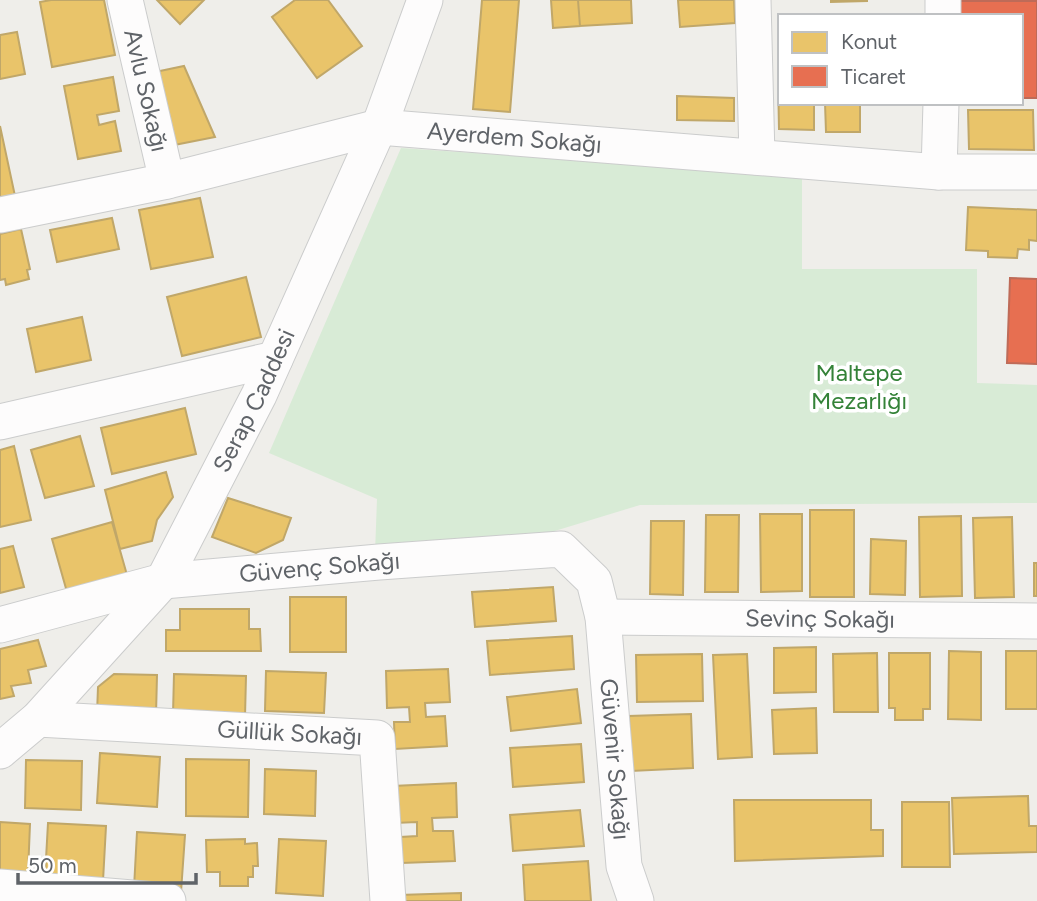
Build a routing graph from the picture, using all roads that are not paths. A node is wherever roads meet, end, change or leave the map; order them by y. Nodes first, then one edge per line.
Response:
1 (125, 0) edge
2 (425, 0) edge
3 (753, 0) edge
4 (941, 105) edge
5 (379, 127) junction
6 (757, 157) junction
7 (939, 172) junction
8 (1037, 172) edge
9 (167, 181) junction
10 (0, 215) edge
11 (275, 359) junction
12 (0, 422) edge
13 (163, 581) junction
14 (603, 617) junction
15 (1037, 621) edge
16 (0, 625) edge
17 (38, 719) junction
18 (0, 751) edge
19 (0, 887) edge
20 (168, 901) edge
21 (388, 901) edge
22 (636, 901) edge

1 - 9 street, Avlu Sokağı
2 - 5 street, Serap Caddesi
3 - 6 street
4 - 7 street
5 - 6 street, Ayerdem Sokağı
5 - 9 street, Ayerdem Sokağı
5 - 11 street, Serap Caddesi
6 - 7 street, Ayerdem Sokağı
7 - 8 street, Ayerdem Sokağı
9 - 10 street, Ayerdem Sokağı
11 - 12 street
11 - 13 street, Serap Caddesi
13 - 14 street, Güvenç Sokağı
13 - 16 street, Güvenç Sokağı
13 - 17 street, Serap Caddesi
14 - 15 street, Sevinç Sokağı
14 - 22 street, Güvenir Sokağı
17 - 18 street, Serap Caddesi
17 - 21 street, Güllük Sokağı
19 - 20 street

